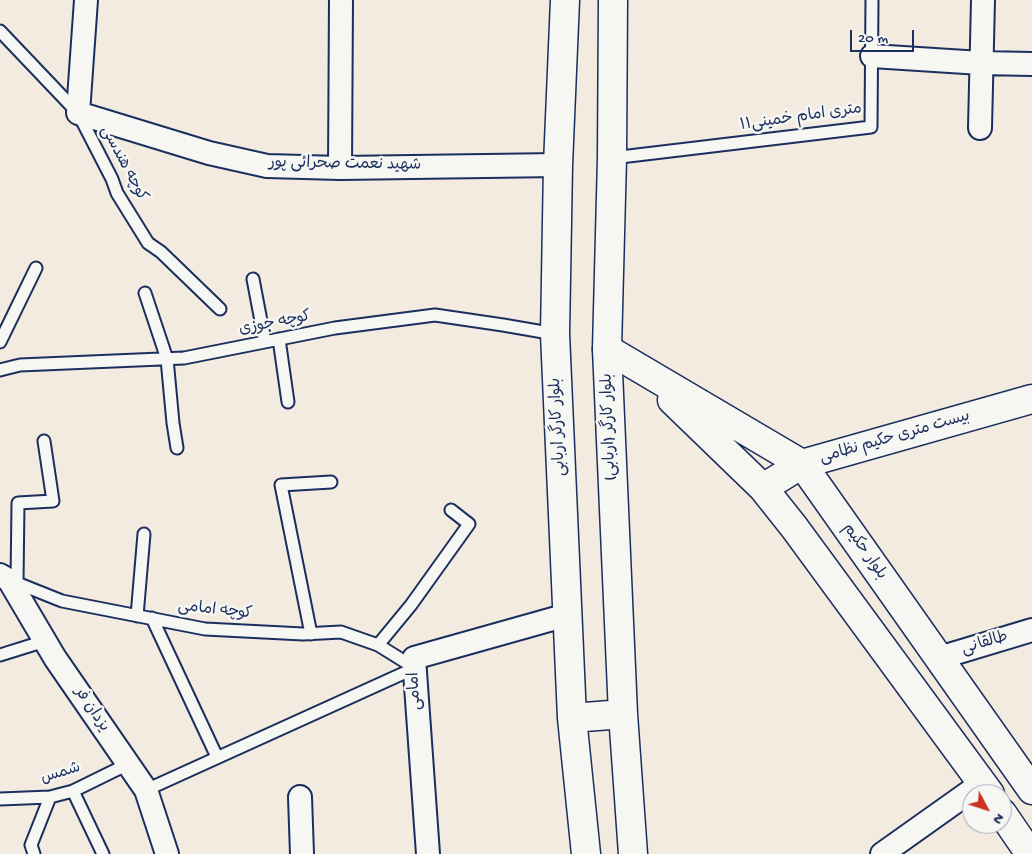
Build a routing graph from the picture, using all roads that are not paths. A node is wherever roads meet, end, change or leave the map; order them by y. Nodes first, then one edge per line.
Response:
1 (86, 0) edge
2 (341, 0) edge
3 (564, 0) edge
4 (613, 0) edge
5 (872, 0) edge
6 (983, 0) edge
7 (0, 31) edge
8 (872, 56) junction
9 (981, 63) junction
10 (1032, 64) edge
11 (78, 113) junction
12 (980, 128) dead end
13 (612, 158) junction
14 (558, 164) junction
15 (340, 168) junction
16 (36, 268) dead end
17 (253, 279) dead end
18 (144, 293) dead end
19 (220, 309) dead end
20 (555, 334) junction
21 (279, 339) junction
22 (0, 342) edge
23 (265, 342) junction
24 (607, 350) junction
25 (167, 359) junction
26 (0, 370) edge
27 (643, 370) junction
28 (1032, 399) edge
29 (288, 402) dead end
30 (44, 441) dead end
31 (177, 448) dead end
32 (802, 464) junction
33 (332, 482) dead end
34 (763, 488) junction
35 (451, 510) dead end
36 (144, 534) dead end
37 (9, 579) edge
38 (567, 615) junction
39 (137, 616) junction
40 (152, 618) junction
41 (1032, 630) edge
42 (311, 634) junction
43 (45, 641) junction
44 (378, 645) junction
45 (0, 655) edge
46 (939, 658) junction
47 (415, 668) junction
48 (623, 714) junction
49 (572, 718) junction
50 (217, 757) junction
51 (128, 764) junction
52 (983, 784) edge
53 (146, 790) junction
54 (1032, 790) edge
55 (73, 791) junction
56 (50, 797) junction
57 (300, 797) dead end
58 (0, 799) edge
59 (962, 803) edge
60 (1012, 827) edge
61 (34, 854) edge
62 (103, 854) edge
63 (167, 854) edge
64 (302, 854) edge
65 (428, 854) edge
66 (586, 854) edge
67 (633, 854) edge
68 (882, 854) edge
69 (1030, 854) edge

1 - 11 street
2 - 15 street
3 - 14 main road, بلوار کارگر اربابی
4 - 13 main road, بلوار کارگر (اربابی)
5 - 8 lane, ۱۱متری امام خمینی
6 - 9 street
7 - 11 lane, کوچه هندسی
8 - 9 street
8 - 13 lane, ۱۱متری امام خمینی
9 - 10 street
9 - 12 street
11 - 15 street, شهید نعمت صحرائی پور
11 - 19 lane, کوچه هندسی
13 - 24 main road, بلوار کارگر (اربابی)
14 - 15 street, شهید نعمت صحرائی پور
14 - 20 main road, بلوار کارگر اربابی
16 - 22 lane
17 - 23 lane
18 - 25 lane
20 - 21 lane, کوچه جوزی
20 - 38 main road, بلوار کارگر اربابی
21 - 23 lane, کوچه جوزی
21 - 29 lane
23 - 25 lane, کوچه جوزی
24 - 27 main road, بلوار حکیم
24 - 48 main road, بلوار کارگر (اربابی)
25 - 26 lane, کوچه جوزی
25 - 31 lane
27 - 32 main road, بلوار حکیم
27 - 34 main road, بلوار حکیم
28 - 32 main road, بیست متری حکیم نظامی
30 - 37 lane
32 - 34 main road, بیست متری حکیم نظامی
32 - 46 main road, بلوار حکیم
33 - 42 lane
34 - 52 main road, بلوار حکیم
35 - 44 lane
36 - 39 lane
37 - 39 lane, کوچه امامی
37 - 43 street, یزدان فر
38 - 47 street, امامی
38 - 49 main road, بلوار کارگر اربابی
39 - 40 lane, کوچه امامی
40 - 42 lane, کوچه امامی
40 - 50 lane
41 - 46 street, طالقانی
42 - 44 lane, کوچه امامی
43 - 45 lane
43 - 51 street, یزدان فر
44 - 47 lane, کوچه امامی
46 - 54 main road, بلوار حکیم
47 - 50 lane
47 - 65 street, امامی
48 - 49 main road
48 - 67 main road, بلوار کارگر (اربابی)
49 - 66 main road, بلوار کارگر اربابی
50 - 53 lane
51 - 53 street, یزدان فر
51 - 55 lane, شمس
53 - 63 street, یزدان فر
55 - 56 lane, شمس
55 - 62 lane
56 - 58 lane, شمس
56 - 61 lane
57 - 64 street
59 - 68 street
60 - 69 main road

